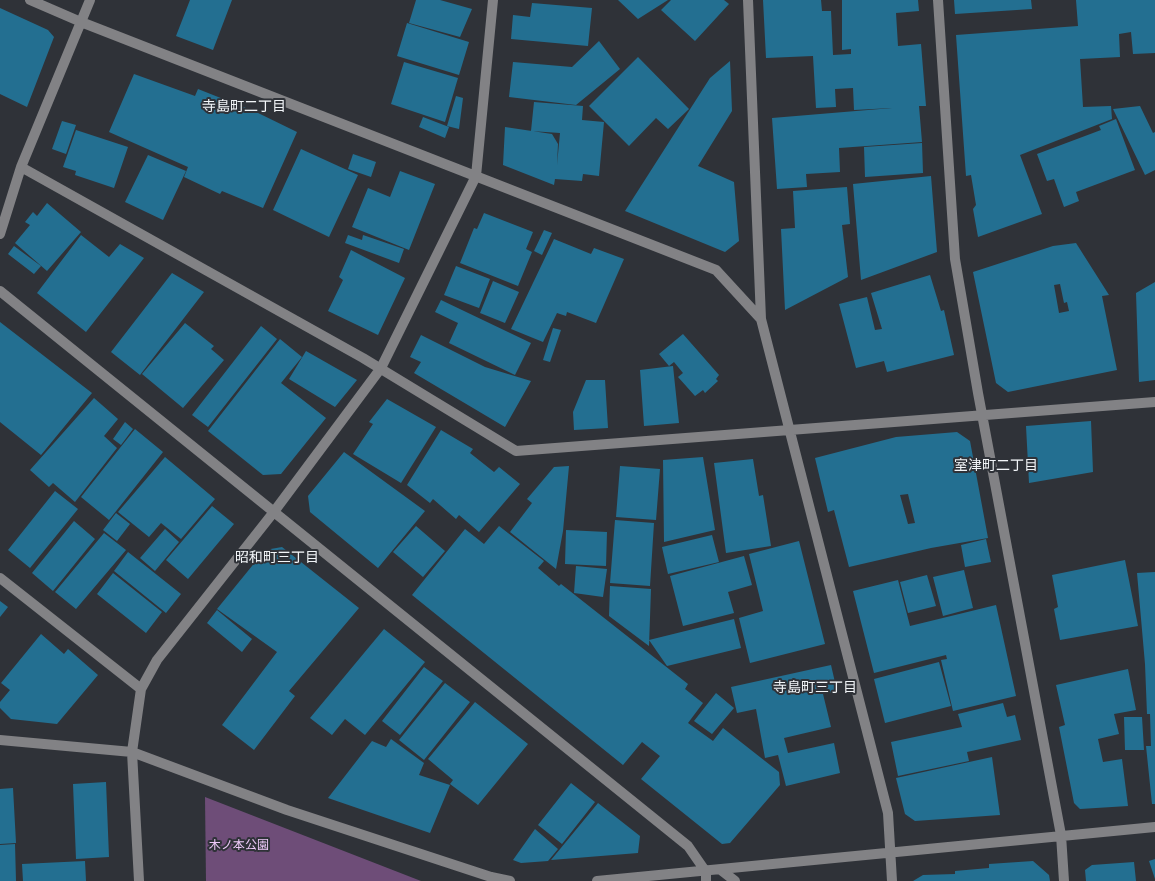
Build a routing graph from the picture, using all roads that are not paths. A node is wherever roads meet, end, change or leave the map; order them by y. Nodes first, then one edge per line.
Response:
1 (30, 0) edge
2 (90, 0) edge
3 (493, 0) edge
4 (748, 0) edge
5 (938, 0) edge
6 (81, 22) junction
7 (21, 167) junction
8 (476, 176) junction
9 (0, 234) edge
10 (0, 291) edge
11 (761, 319) junction
12 (381, 368) junction
13 (1155, 402) edge
14 (982, 414) junction
15 (788, 428) junction
16 (273, 513) junction
17 (0, 578) edge
18 (141, 689) junction
19 (0, 740) edge
20 (132, 752) junction
21 (1155, 827) edge
22 (1060, 835) junction
23 (890, 854) junction
24 (721, 870) junction
25 (706, 876) edge
26 (139, 881) edge
27 (510, 881) edge
28 (597, 881) edge
29 (735, 881) edge
30 (892, 881) edge
31 (1064, 881) edge

1 - 6 street
2 - 6 street
3 - 8 street
4 - 11 street
5 - 14 street
6 - 7 street
6 - 8 street
7 - 9 street
7 - 12 street
8 - 11 street
8 - 12 street
10 - 16 street
11 - 15 street
12 - 15 street
12 - 16 street
13 - 14 street
14 - 15 street
14 - 22 street
15 - 23 street
16 - 18 street
16 - 25 street
17 - 18 street
18 - 20 street
19 - 20 street
20 - 26 street
20 - 27 street
21 - 22 street
22 - 23 street
22 - 31 street
23 - 24 street
23 - 30 street
24 - 25 street
24 - 29 street
25 - 28 street

